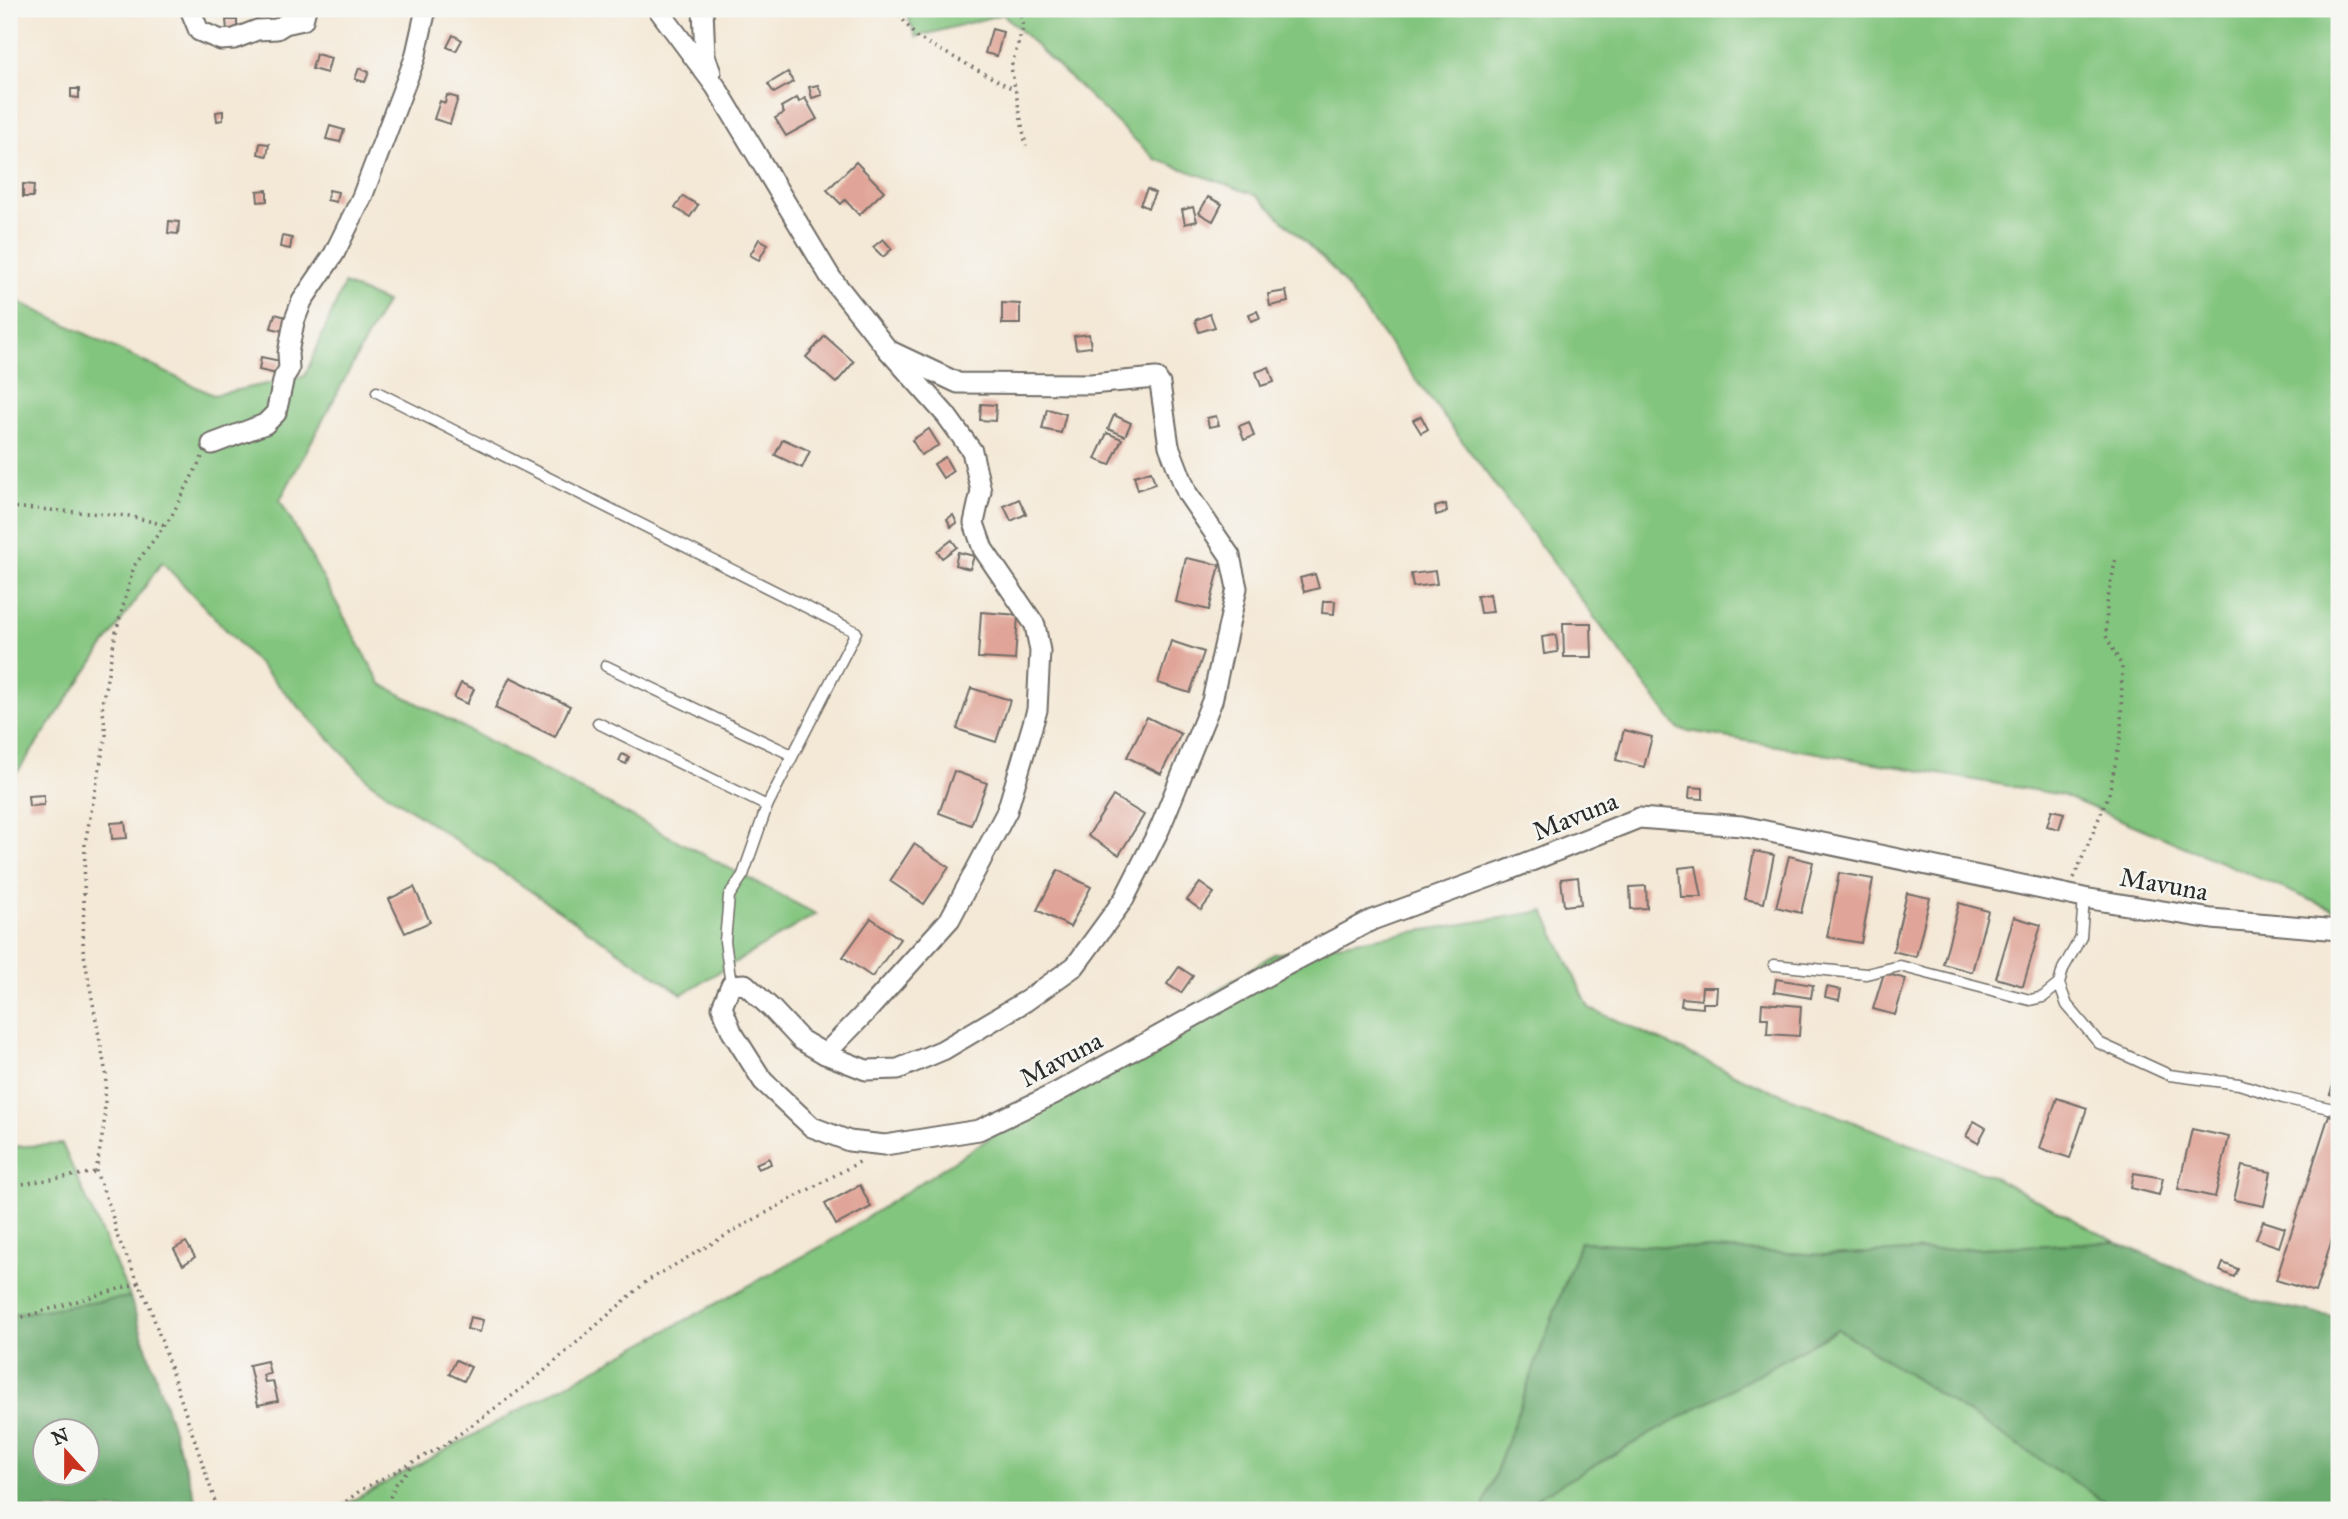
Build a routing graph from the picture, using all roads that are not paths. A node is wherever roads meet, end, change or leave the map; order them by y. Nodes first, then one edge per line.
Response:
1 (190, 9) edge
2 (306, 9) edge
3 (426, 9) edge
4 (658, 9) edge
5 (703, 9) edge
6 (716, 87) junction
7 (888, 349) junction
8 (377, 392) dead end
9 (212, 444) road end
10 (606, 666) dead end
11 (598, 723) dead end
12 (792, 755) junction
13 (767, 806) junction
14 (2076, 896) junction
15 (2339, 930) edge
16 (1773, 965) dead end
17 (2059, 984) junction
18 (731, 985) junction
19 (825, 1054) junction
20 (2329, 1108) dead end

1 - 2 street
3 - 9 street
4 - 6 street
5 - 6 street
6 - 7 street
7 - 19 street
7 - 19 street
8 - 12 lane
10 - 12 lane
11 - 13 lane
12 - 13 lane
13 - 18 lane
14 - 15 street, Mavuna
14 - 17 lane
14 - 18 street, Mavuna
16 - 17 lane
17 - 20 lane
18 - 19 street

